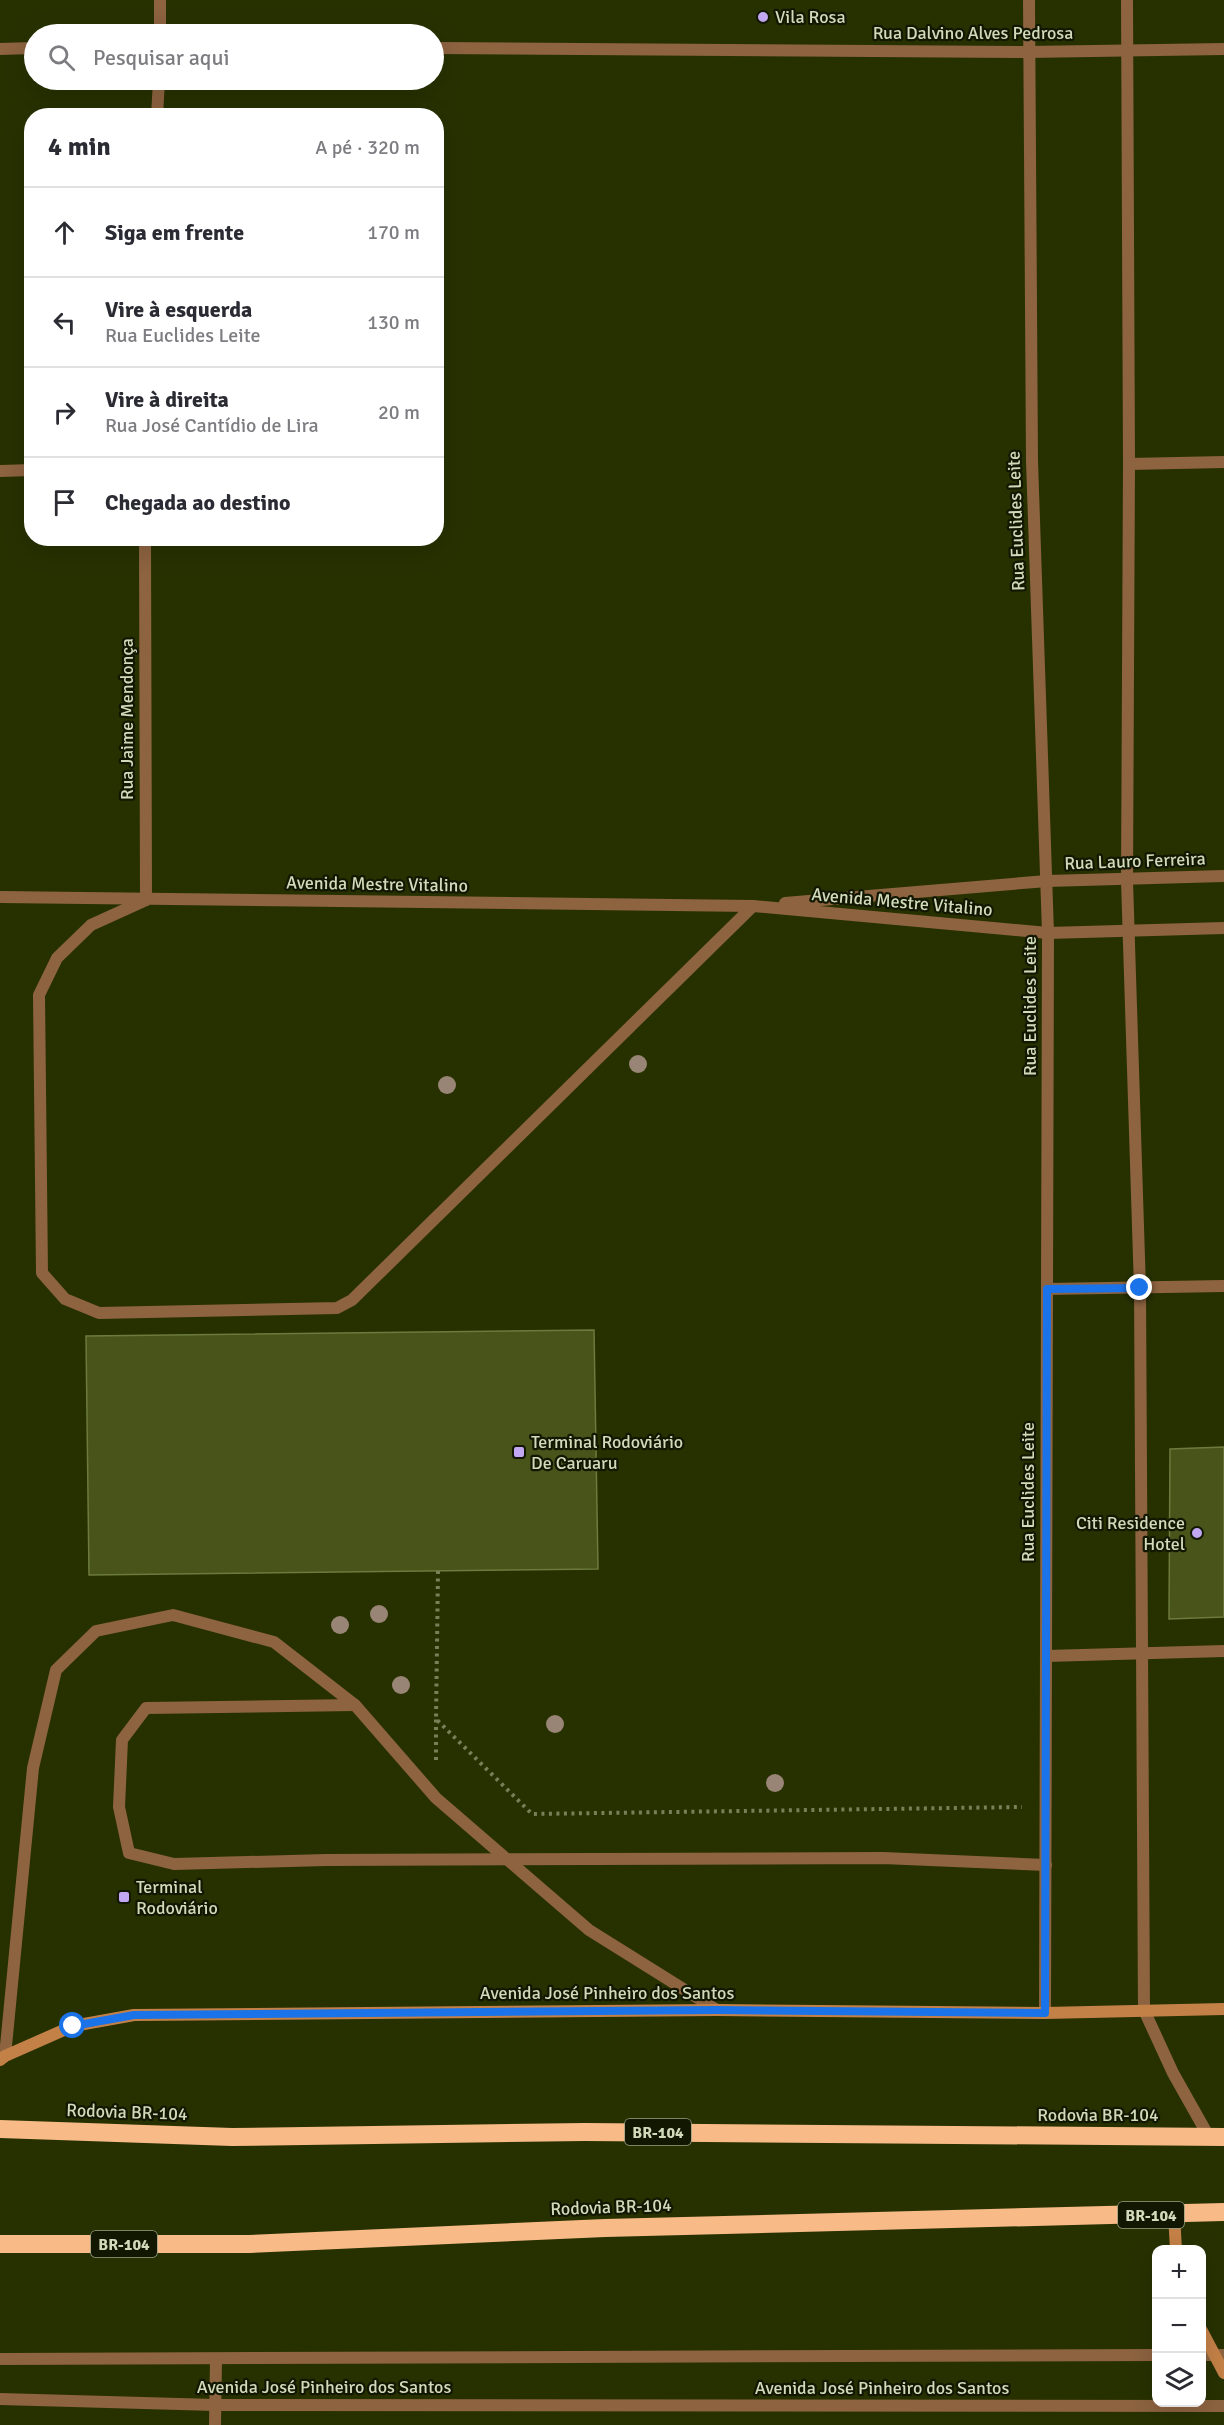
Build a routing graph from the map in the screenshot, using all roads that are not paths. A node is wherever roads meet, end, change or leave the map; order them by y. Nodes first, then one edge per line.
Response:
1 (160, 0) edge
2 (1029, 0) edge
3 (1127, 0) edge
4 (160, 24) edge
5 (24, 48) edge
6 (444, 48) edge
7 (0, 49) edge
8 (1224, 49) edge
9 (1127, 51) junction
10 (1027, 52) junction
11 (159, 90) edge
12 (158, 108) edge
13 (1224, 462) edge
14 (1129, 464) junction
15 (24, 470) edge
16 (0, 471) edge
17 (144, 546) edge
18 (1224, 876) edge
19 (1047, 881) junction
20 (1127, 881) junction
21 (0, 897) edge
22 (146, 900) junction
23 (753, 906) junction
24 (1224, 928) edge
25 (1048, 933) junction
26 (1128, 933) junction
27 (1224, 1286) edge
28 (1140, 1288) junction
29 (1047, 1289) junction
30 (1224, 1651) edge
31 (1141, 1655) junction
32 (1046, 1656) junction
33 (355, 1705) junction
34 (509, 1862) junction
35 (1046, 1864) junction
36 (5, 2009) edge
37 (1224, 2009) edge
38 (717, 2010) junction
39 (1144, 2010) junction
40 (1045, 2013) junction
41 (2, 2058) edge
42 (0, 2128) edge
43 (1216, 2137) edge
44 (1224, 2212) edge
45 (1174, 2214) junction
46 (0, 2244) edge
47 (1176, 2245) edge
48 (1206, 2336) edge
49 (1152, 2355) edge
50 (1220, 2355) edge
51 (0, 2359) edge
52 (216, 2359) junction
53 (1224, 2373) edge
54 (0, 2399) edge
55 (215, 2405) junction
56 (1224, 2406) edge
57 (215, 2425) edge

1 - 4 street
2 - 10 street, Rua Euclides Leite
3 - 9 street
5 - 7 street
6 - 10 street, Rua Dalvino Alves Pedrosa
8 - 9 street, Rua Dalvino Alves Pedrosa
9 - 10 street, Rua Dalvino Alves Pedrosa
9 - 14 street
10 - 19 street, Rua Euclides Leite
11 - 12 street
13 - 14 street
14 - 20 street
15 - 16 street
17 - 22 street, Rua Jaime Mendonça
18 - 20 street, Rua Lauro Ferreira
19 - 20 street, Rua Lauro Ferreira
19 - 23 street, Avenida Mestre Vitalino
19 - 25 street, Rua Euclides Leite
20 - 26 street
21 - 22 street, Avenida Mestre Vitalino
22 - 23 street, Avenida Mestre Vitalino
22 - 23 street
23 - 25 street, Avenida Mestre Vitalino
24 - 26 street
25 - 26 street
25 - 29 street, Rua Euclides Leite
26 - 28 street
27 - 28 street
28 - 29 street
28 - 31 street
29 - 32 street, Rua Euclides Leite
30 - 31 street
31 - 32 street
31 - 39 street
32 - 35 street, Rua Euclides Leite
33 - 34 street
33 - 34 street
33 - 36 street
34 - 35 street
34 - 38 street
35 - 40 street, Rua Euclides Leite
36 - 41 street
37 - 39 street, Avenida José Pinheiro dos Santos
38 - 40 street, Avenida José Pinheiro dos Santos
38 - 41 street, Avenida José Pinheiro dos Santos
39 - 40 street, Avenida José Pinheiro dos Santos
39 - 43 street
42 - 43 highway, Rodovia BR-104 / BR-104
44 - 45 highway, Rodovia BR-104 / BR-104
45 - 46 highway, Rodovia BR-104 / BR-104
45 - 47 street
48 - 50 street
49 - 52 street, Avenida José Pinheiro dos Santos
50 - 53 street
51 - 52 street, Avenida José Pinheiro dos Santos
52 - 55 street
54 - 55 street, Avenida José Pinheiro dos Santos
55 - 56 street, Avenida José Pinheiro dos Santos
55 - 57 street

